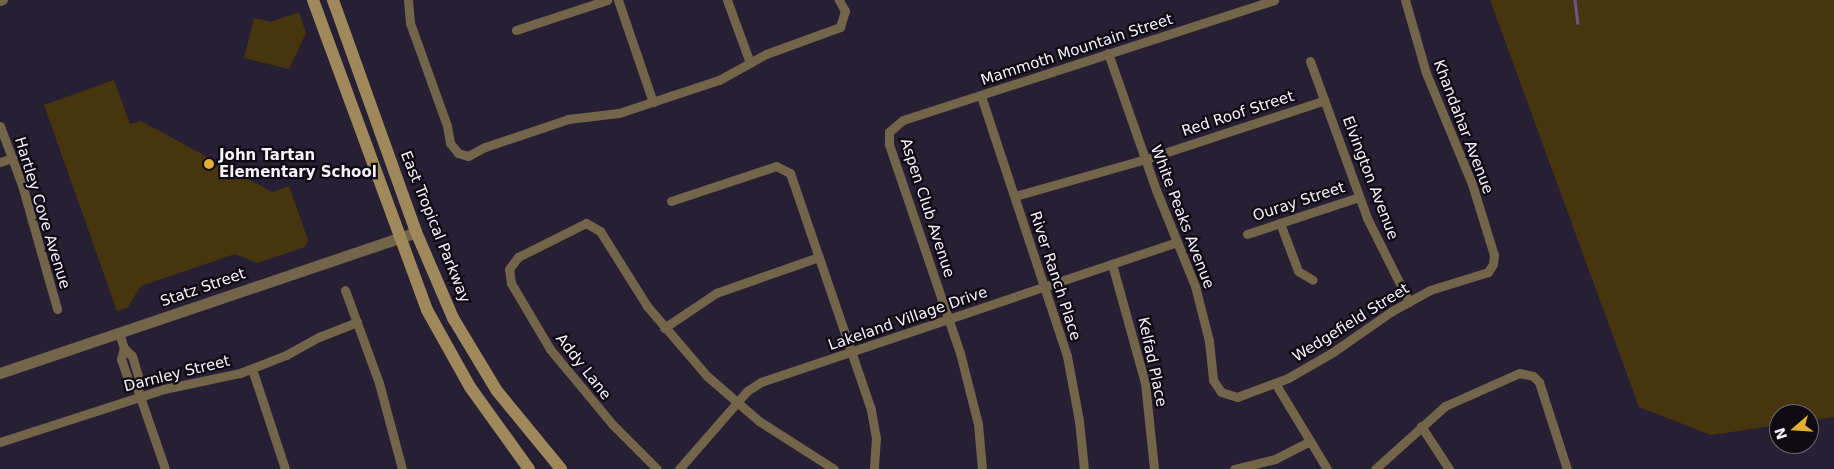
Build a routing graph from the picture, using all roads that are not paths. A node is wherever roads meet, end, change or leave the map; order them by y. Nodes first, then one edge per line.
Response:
1 (313, 0) edge
2 (333, 0) edge
3 (408, 0) edge
4 (606, 0) edge
5 (618, 0) edge
6 (727, 0) edge
7 (839, 0) edge
8 (1274, 0) edge
9 (1405, 0) edge
10 (516, 30) dead end
11 (1108, 53) junction
12 (1310, 61) dead end
13 (750, 63) junction
14 (980, 96) junction
15 (1325, 100) junction
16 (653, 102) junction
17 (0, 126) edge
18 (891, 130) joint
19 (12, 158) junction
20 (1146, 159) junction
21 (0, 162) edge
22 (1015, 196) junction
23 (1359, 197) junction
24 (671, 201) dead end
25 (1280, 223) junction
26 (416, 232) junction
27 (1247, 234) dead end
28 (398, 238) junction
29 (1177, 242) junction
30 (819, 257) junction
31 (1112, 264) junction
32 (1493, 264) joint
33 (1313, 280) dead end
34 (1045, 286) junction
35 (345, 290) dead end
36 (1409, 302) junction
37 (58, 309) dead end
38 (950, 320) junction
39 (357, 322) junction
40 (664, 328) junction
41 (119, 333) junction
42 (852, 353) junction
43 (252, 369) junction
44 (0, 373) edge
45 (1275, 383) junction
46 (138, 392) junction
47 (1221, 392) joint
48 (736, 403) junction
49 (1421, 426) junction
50 (1310, 441) junction
51 (0, 442) edge
52 (165, 469) edge
53 (285, 469) edge
54 (402, 469) edge
55 (530, 469) edge
56 (561, 469) edge
57 (657, 469) edge
58 (679, 469) edge
59 (834, 469) edge
60 (874, 469) edge
61 (982, 469) edge
62 (1084, 469) edge
63 (1154, 469) edge
64 (1234, 469) edge
65 (1327, 469) edge
66 (1375, 469) edge
67 (1449, 469) edge
68 (1567, 469) edge

1 - 28 main road
2 - 26 main road, East Tropical Parkway
3 - 16 street
4 - 10 street
5 - 16 street
6 - 13 street
7 - 13 street
8 - 11 street, Mammoth Mountain Street
9 - 32 street, Khandahar Avenue
11 - 14 street, Mammoth Mountain Street
11 - 20 street, White Peaks Avenue
12 - 15 street, Elvington Avenue
13 - 16 street
14 - 18 street, Mammoth Mountain Street
14 - 22 street, River Ranch Place
15 - 20 street, Red Roof Street
15 - 23 street, Elvington Avenue
17 - 19 street, Hartley Cove Avenue
18 - 38 street, Aspen Club Avenue
19 - 21 street
19 - 37 street, Hartley Cove Avenue
20 - 22 street, Red Roof Street
20 - 29 street, White Peaks Avenue
22 - 34 street, River Ranch Place
23 - 25 street, Ouray Street
23 - 36 street, Elvington Avenue
24 - 30 street
25 - 27 street, Ouray Street
25 - 33 street
26 - 28 street, Statz Street
26 - 56 main road, East Tropical Parkway
28 - 41 street, Statz Street
28 - 55 main road
29 - 31 street, Lakeland Village Drive
29 - 47 street, White Peaks Avenue
30 - 40 street
30 - 42 street
31 - 34 street, Lakeland Village Drive
31 - 63 street, Kelfad Place
32 - 36 street, Wedgefield Street
34 - 38 street, Lakeland Village Drive
34 - 62 street, River Ranch Place
35 - 39 street
36 - 45 street, Wedgefield Street
38 - 42 street, Lakeland Village Drive
38 - 61 street, Aspen Club Avenue
39 - 43 street, Darnley Street
39 - 54 street
40 - 48 street
40 - 57 street, Addy Lane
41 - 44 street, Statz Street
41 - 46 street
42 - 48 street, Lakeland Village Drive
42 - 60 street
43 - 46 street, Darnley Street
43 - 53 street
45 - 47 street, Wedgefield Street
45 - 50 street
46 - 51 street, Darnley Street
46 - 52 street
48 - 58 street, Lakeland Village Drive
48 - 59 street
49 - 66 street
49 - 67 street
49 - 68 street
50 - 64 street
50 - 65 street

